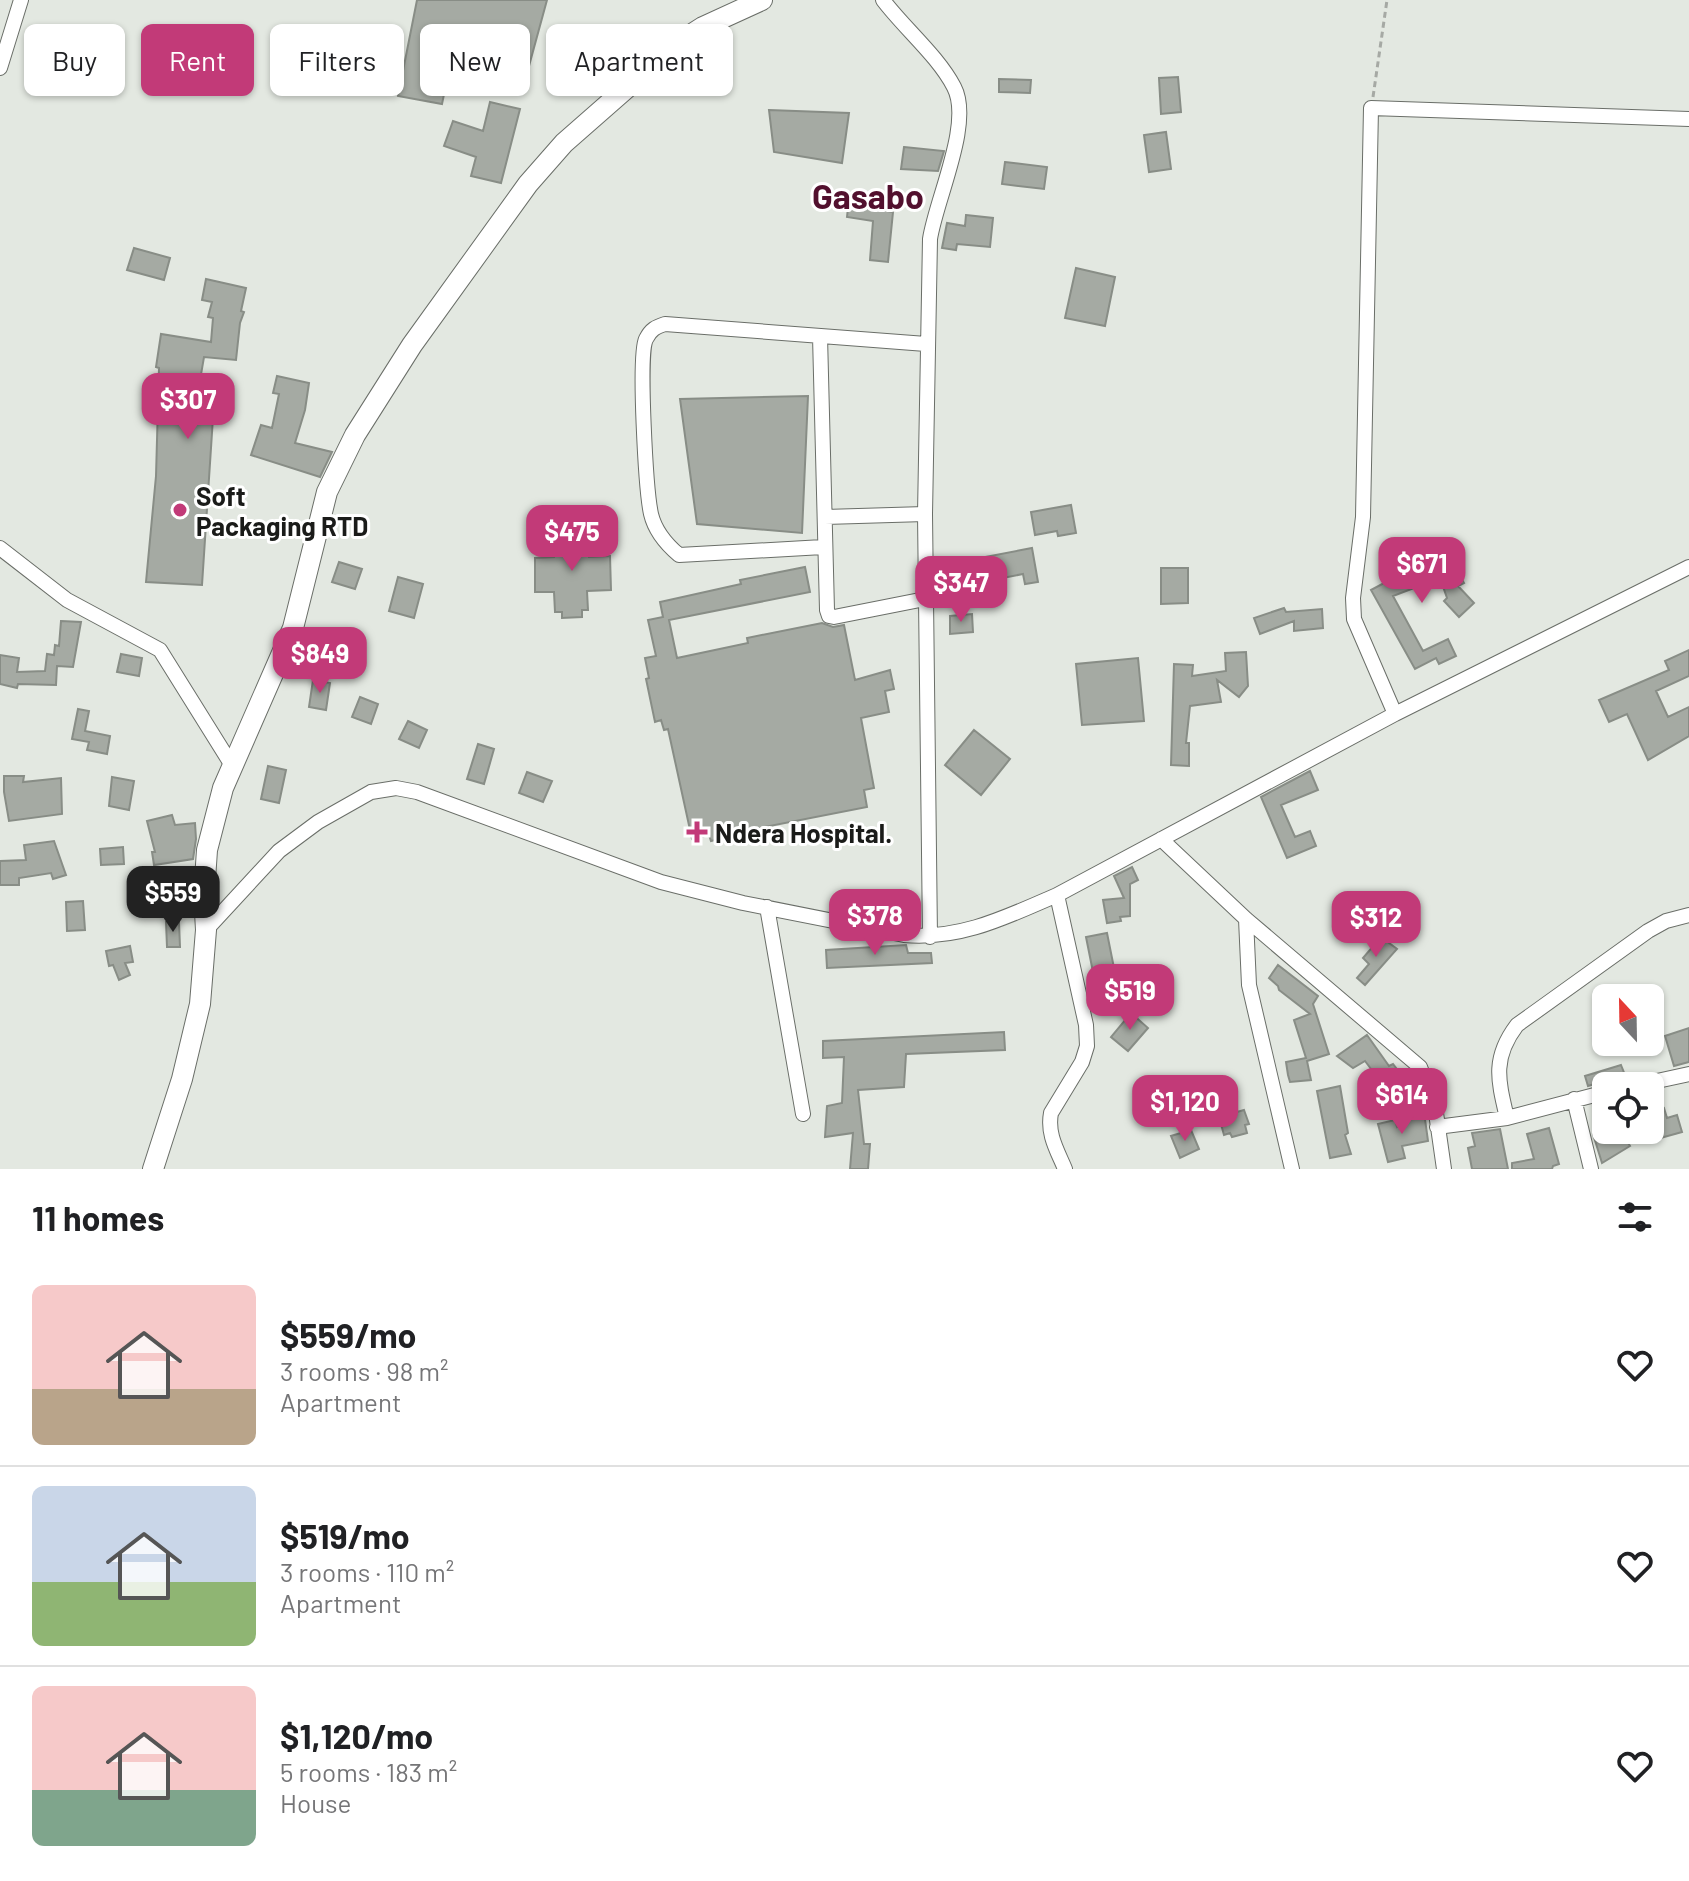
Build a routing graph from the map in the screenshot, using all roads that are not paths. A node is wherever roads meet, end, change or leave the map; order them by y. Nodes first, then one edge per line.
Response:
1 (20, 0) edge
2 (762, 0) edge
3 (883, 0) edge
4 (0, 68) edge
5 (1689, 119) edge
6 (820, 336) junction
7 (926, 344) junction
8 (925, 514) junction
9 (825, 517) junction
10 (823, 547) junction
11 (0, 548) edge
12 (1689, 567) edge
13 (925, 599) junction
14 (1395, 714) junction
15 (233, 767) junction
16 (1161, 839) junction
17 (1057, 895) junction
18 (767, 907) junction
19 (1689, 915) edge
20 (1246, 919) junction
21 (206, 930) junction
22 (930, 937) junction
23 (1689, 1074) edge
24 (1664, 1079) edge
25 (1592, 1095) edge
26 (1574, 1099) junction
27 (803, 1114) dead end
28 (1507, 1118) junction
29 (1437, 1127) junction
30 (153, 1169) edge
31 (1065, 1169) edge
32 (1292, 1169) edge
33 (1444, 1169) edge
34 (1591, 1169) edge

1 - 4 street
2 - 15 main road
3 - 7 street
5 - 14 street
6 - 7 street
6 - 9 street
6 - 10 street
7 - 8 street
8 - 9 street
8 - 13 street
9 - 10 street
10 - 13 street
11 - 15 street
12 - 14 street
13 - 22 street
14 - 16 street
15 - 21 main road
16 - 17 street
16 - 20 street
17 - 22 street
17 - 31 street
18 - 21 street
18 - 22 street
18 - 27 street
19 - 28 street
20 - 29 street
20 - 32 street
21 - 30 main road
23 - 24 street
25 - 26 street
26 - 28 street
26 - 34 street
28 - 29 street
29 - 33 street

